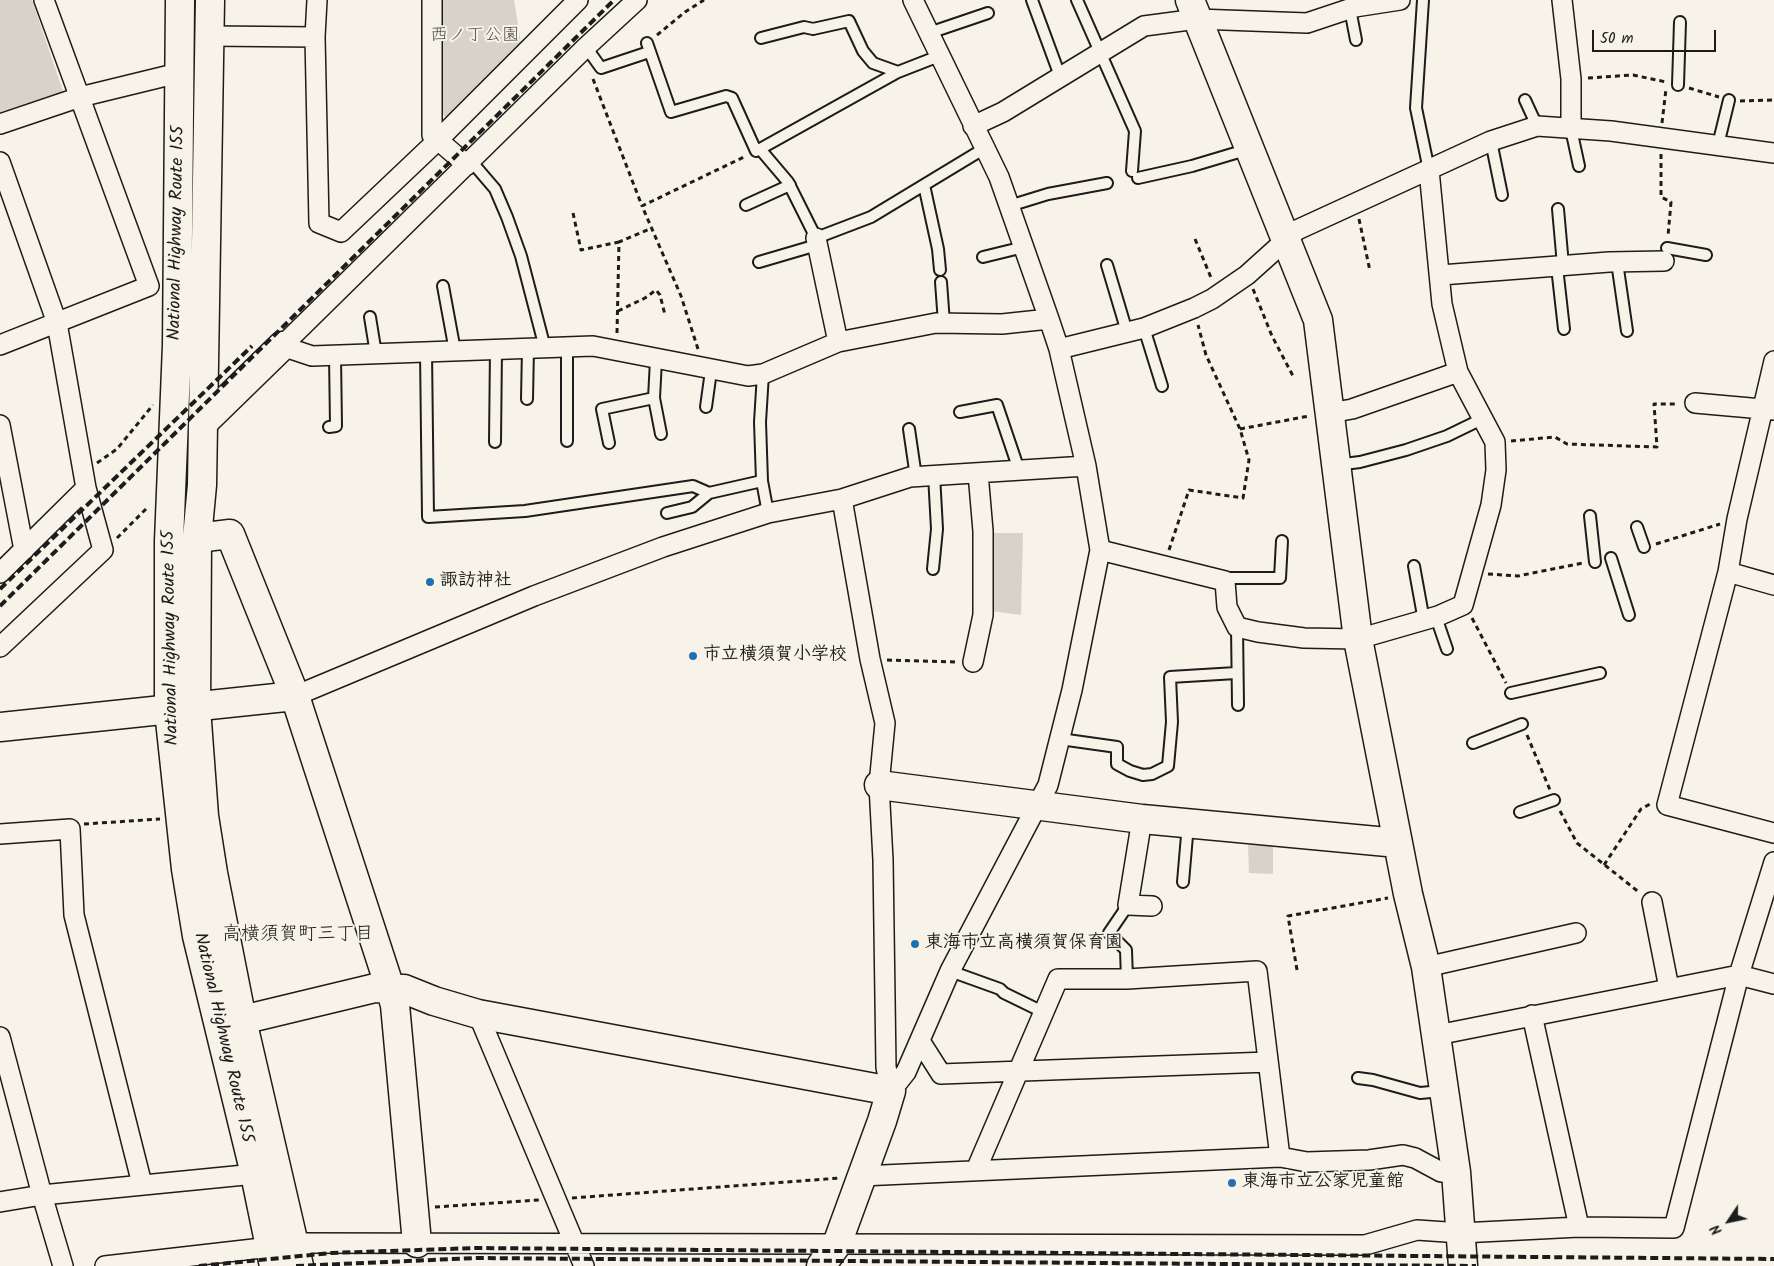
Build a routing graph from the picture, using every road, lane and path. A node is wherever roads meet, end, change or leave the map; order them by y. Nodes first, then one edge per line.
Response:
1 (180, 0) edge
2 (210, 0) edge
3 (317, 0) edge
4 (432, 0) edge
5 (578, 0) edge
6 (636, 0) edge
7 (704, 0) edge
8 (914, 0) edge
9 (1032, 0) edge
10 (1077, 0) edge
11 (1400, 0) edge
12 (1423, 0) edge
13 (1562, 0) edge
14 (49, 1) edge
15 (1353, 5) edge
16 (1194, 10) edge
17 (988, 13) dead end
18 (1680, 22) dead end
19 (928, 33) junction
20 (210, 36) junction
21 (315, 37) junction
22 (761, 38) dead end
23 (1356, 40) dead end
24 (648, 48) junction
25 (584, 49) junction
26 (1098, 52) junction
27 (939, 56) junction
28 (898, 72) junction
29 (180, 75) junction
30 (1060, 76) junction
31 (1666, 82) dead end
32 (1678, 85) dead end
33 (80, 97) junction
34 (1525, 100) dead end
35 (1729, 100) dead end
36 (1570, 105) junction
37 (0, 124) edge
38 (973, 126) junction
39 (1537, 126) junction
40 (1571, 129) junction
41 (1660, 137) junction
42 (438, 140) junction
43 (1490, 141) junction
44 (1718, 145) junction
45 (985, 148) junction
46 (1250, 148) junction
47 (756, 151) joint
48 (1774, 154) edge
49 (0, 162) edge
50 (469, 163) junction
51 (1579, 166) dead end
52 (1429, 170) junction
53 (1108, 183) dead end
54 (790, 185) junction
55 (924, 185) junction
56 (1502, 195) dead end
57 (1355, 203) junction
58 (746, 205) dead end
59 (642, 206) junction
60 (1010, 206) junction
61 (1558, 209) dead end
62 (573, 213) dead end
63 (652, 228) junction
64 (1195, 239) dead end
65 (1287, 240) junction
66 (817, 241) junction
67 (619, 242) junction
68 (1024, 247) junction
69 (1665, 255) junction
70 (1706, 255) dead end
71 (983, 257) dead end
72 (759, 262) dead end
73 (1617, 262) junction
74 (1107, 265) dead end
75 (1560, 266) junction
76 (940, 270) dead end
77 (1370, 271) dead end
78 (1247, 275) junction
79 (1441, 275) junction
80 (941, 282) dead end
81 (443, 286) dead end
82 (1218, 294) junction
83 (1194, 308) junction
84 (618, 311) junction
85 (665, 315) dead end
86 (370, 317) dead end
87 (1049, 319) junction
88 (57, 323) junction
89 (944, 323) junction
90 (1564, 329) dead end
91 (1135, 330) junction
92 (1627, 331) dead end
93 (838, 342) junction
94 (0, 345) edge
95 (282, 346) junction
96 (567, 347) junction
97 (536, 348) junction
98 (496, 349) junction
99 (1059, 349) junction
100 (455, 351) junction
101 (614, 351) junction
102 (426, 352) junction
103 (376, 354) junction
104 (335, 355) junction
105 (656, 360) junction
106 (1774, 361) edge
107 (707, 370) junction
108 (1458, 372) junction
109 (763, 374) junction
110 (1293, 376) dead end
111 (1162, 386) dead end
112 (654, 398) junction
113 (158, 399) dead end
114 (527, 399) dead end
115 (1695, 403) joint
116 (706, 407) dead end
117 (1769, 409) edge
118 (960, 412) dead end
119 (1330, 413) junction
120 (1482, 418) junction
121 (204, 422) junction
122 (0, 425) edge
123 (329, 427) dead end
124 (910, 429) dead end
125 (1240, 429) junction
126 (661, 434) dead end
127 (567, 441) dead end
128 (495, 442) dead end
129 (1495, 442) junction
130 (609, 443) dead end
131 (82, 465) junction
132 (1336, 465) junction
133 (1086, 466) junction
134 (1019, 470) junction
135 (978, 473) junction
136 (925, 476) junction
137 (762, 481) junction
138 (86, 488) junction
139 (709, 493) junction
140 (842, 498) junction
141 (150, 506) dead end
142 (768, 512) junction
143 (667, 513) dead end
144 (1590, 516) dead end
145 (1638, 527) dead end
146 (197, 538) junction
147 (1282, 541) dead end
148 (1644, 547) dead end
149 (24, 550) junction
150 (103, 550) junction
151 (1100, 550) junction
152 (1611, 558) dead end
153 (1595, 562) dead end
154 (1414, 566) dead end
155 (1163, 567) junction
156 (933, 569) dead end
157 (1728, 572) junction
158 (0, 573) edge
159 (1225, 581) junction
160 (1774, 585) edge
161 (1463, 605) junction
162 (1629, 615) dead end
163 (1430, 619) junction
164 (1237, 627) junction
165 (1358, 639) junction
166 (0, 647) edge
167 (1447, 648) dead end
168 (870, 659) junction
169 (974, 662) joint
170 (1236, 673) junction
171 (1600, 673) dead end
172 (1511, 693) joint
173 (294, 696) junction
174 (1238, 705) dead end
175 (196, 708) junction
176 (169, 711) junction
177 (1522, 724) joint
178 (0, 727) edge
179 (1060, 739) junction
180 (1473, 743) dead end
181 (879, 784) junction
182 (1670, 794) junction
183 (1554, 800) junction
184 (1039, 804) junction
185 (1520, 812) dead end
186 (165, 818) dead end
187 (1142, 819) junction
188 (1188, 824) junction
189 (70, 829) junction
190 (1774, 833) edge
191 (0, 834) edge
192 (1398, 843) junction
193 (1774, 862) edge
194 (1604, 865) junction
195 (1183, 882) dead end
196 (1408, 894) junction
197 (1652, 902) joint
198 (1128, 905) junction
199 (1152, 906) dead end
200 (1576, 933) dead end
201 (1426, 967) junction
202 (1297, 970) dead end
203 (950, 971) junction
204 (1739, 975) junction
205 (1127, 979) junction
206 (1774, 984) edge
207 (390, 988) junction
208 (1670, 988) junction
209 (1045, 1012) junction
210 (478, 1014) junction
211 (1532, 1015) junction
212 (242, 1020) junction
213 (1437, 1035) junction
214 (0, 1037) edge
215 (920, 1041) junction
216 (2, 1058) edge
217 (1268, 1062) junction
218 (1017, 1072) junction
219 (1358, 1078) dead end
220 (891, 1091) junction
221 (1444, 1091) junction
222 (1280, 1157) junction
223 (976, 1170) junction
224 (1456, 1172) junction
225 (255, 1174) junction
226 (861, 1176) junction
227 (142, 1184) junction
228 (42, 1195) junction
229 (556, 1199) junction
230 (0, 1202) edge
231 (414, 1208) junction
232 (1579, 1227) junction
233 (1461, 1233) junction
234 (574, 1242) junction
235 (417, 1243) junction
236 (836, 1244) junction
237 (285, 1255) edge
238 (64, 1266) edge
239 (106, 1266) edge
240 (584, 1266) edge
241 (821, 1266) edge
242 (1463, 1266) edge

1 - 29 main road, National Highway Route 155
2 - 20 main road, National Highway Route 155
3 - 21 street
4 - 42 street
5 - 42 street
6 - 25 street
7 - 24 path
8 - 19 street
9 - 30 lane
10 - 26 lane
11 - 15 street
12 - 52 lane
13 - 36 street
14 - 33 street
15 - 16 street
15 - 23 lane
16 - 26 street
16 - 46 main road
17 - 19 lane
18 - 32 lane
19 - 27 street
20 - 21 street
20 - 121 main road, National Highway Route 155
21 - 42 street
22 - 28 lane
24 - 25 lane
24 - 47 lane
25 - 50 street
25 - 59 path
26 - 30 street
26 - 46 lane
27 - 28 lane
27 - 38 street
28 - 54 lane
29 - 33 street
29 - 176 main road, National Highway Route 155
30 - 38 street
31 - 41 path
33 - 37 street
33 - 88 street
34 - 39 lane
35 - 44 lane
36 - 39 street
36 - 40 street
38 - 45 street
39 - 40 street
39 - 43 street
40 - 41 street
40 - 51 lane
41 - 44 street
41 - 69 path
42 - 50 street
43 - 52 street
43 - 56 lane
44 - 48 street
45 - 55 lane
45 - 60 street
46 - 65 main road
47 - 59 path
49 - 88 street
50 - 95 street
50 - 97 lane
52 - 57 street
52 - 79 street
53 - 60 lane
54 - 58 lane
54 - 66 lane
55 - 66 lane
55 - 76 lane
57 - 65 street
57 - 77 path
59 - 63 path
60 - 68 street
61 - 75 lane
62 - 67 path
63 - 67 path
63 - 107 path
64 - 82 path
65 - 78 street
65 - 119 main road
66 - 72 lane
66 - 93 street
67 - 84 path
68 - 71 lane
68 - 87 street
69 - 70 lane
69 - 73 street
73 - 75 street
73 - 92 lane
74 - 91 lane
75 - 79 street
75 - 90 lane
78 - 82 street
78 - 110 path
79 - 108 street
80 - 89 lane
81 - 100 lane
82 - 83 street
83 - 91 street
83 - 125 path
84 - 85 path
84 - 101 path
86 - 103 lane
87 - 89 street
87 - 99 street
88 - 94 street
88 - 131 street
89 - 93 street
91 - 99 street
91 - 111 lane
93 - 109 street
95 - 104 street
95 - 121 main road
96 - 97 street
96 - 101 street
96 - 127 lane
97 - 98 street
97 - 114 lane
98 - 100 street
98 - 128 lane
99 - 133 street
100 - 102 street
101 - 105 street
102 - 103 street
102 - 139 lane
103 - 104 street
104 - 123 lane
105 - 107 street
105 - 112 lane
106 - 117 street
107 - 109 street
107 - 116 lane
108 - 119 street
108 - 120 street
109 - 137 lane
112 - 126 lane
112 - 130 lane
113 - 131 path
115 - 117 street
115 - 129 path
117 - 157 street
118 - 134 lane
119 - 125 path
119 - 132 main road
120 - 129 street
120 - 132 lane
121 - 146 main road, National Highway Route 155
122 - 149 street
124 - 136 lane
125 - 155 path
129 - 161 street
131 - 138 street
132 - 165 main road
133 - 134 street
133 - 151 street
134 - 135 street
135 - 136 street
135 - 169 street
136 - 140 street
136 - 156 lane
137 - 139 lane
137 - 142 lane
138 - 149 street
138 - 150 street
139 - 143 lane
140 - 142 street
140 - 168 street
141 - 150 path
142 - 173 street
144 - 153 lane
145 - 148 lane
146 - 173 main road
146 - 175 main road, National Highway Route 155
147 - 159 lane
149 - 158 street
150 - 166 street
151 - 155 street
151 - 179 street
152 - 162 lane
154 - 163 lane
155 - 159 street
157 - 160 street
157 - 182 street
159 - 164 street
161 - 163 street
161 - 172 path
163 - 165 street
163 - 167 lane
164 - 165 street
164 - 170 lane
165 - 192 main road
168 - 169 path
168 - 181 street
170 - 174 lane
170 - 179 lane
171 - 172 lane
173 - 175 main road
173 - 207 main road
175 - 176 main road
175 - 212 main road, National Highway Route 155
176 - 178 main road
176 - 225 main road, National Highway Route 155
177 - 180 lane
177 - 183 path
179 - 184 street
181 - 184 main road
181 - 220 street
182 - 190 street
182 - 194 path
183 - 185 lane
183 - 194 path
184 - 187 main road
184 - 203 street
186 - 189 path
187 - 188 main road
187 - 198 street
188 - 192 main road
188 - 195 lane
189 - 191 street
189 - 227 street
192 - 196 main road
193 - 204 street
194 - 197 path
196 - 201 main road
196 - 202 path
197 - 208 street
198 - 199 street
198 - 205 lane
200 - 201 street
201 - 213 main road
203 - 209 lane
203 - 215 street
204 - 206 street
204 - 208 street
204 - 232 street
205 - 209 street
205 - 217 street
207 - 210 main road
207 - 212 main road
207 - 231 main road
208 - 211 street
209 - 218 street
210 - 220 main road
210 - 229 street
211 - 213 street
211 - 232 street
212 - 237 main road, National Highway Route 155
213 - 221 main road
214 - 216 street
215 - 218 street
215 - 220 street
216 - 228 street
217 - 218 street
217 - 222 street
218 - 223 street
219 - 221 lane
220 - 226 main road
221 - 224 main road
222 - 223 street
222 - 224 street
223 - 226 street
224 - 233 main road
225 - 227 street
225 - 237 main road, National Highway Route 155
226 - 229 path
226 - 236 main road
227 - 228 street
228 - 230 street
228 - 238 street
229 - 231 path
229 - 234 street
231 - 235 main road
232 - 233 street
233 - 236 street
233 - 242 main road
234 - 235 street
234 - 236 street
234 - 240 street
235 - 237 street
236 - 241 main road
237 - 239 street

